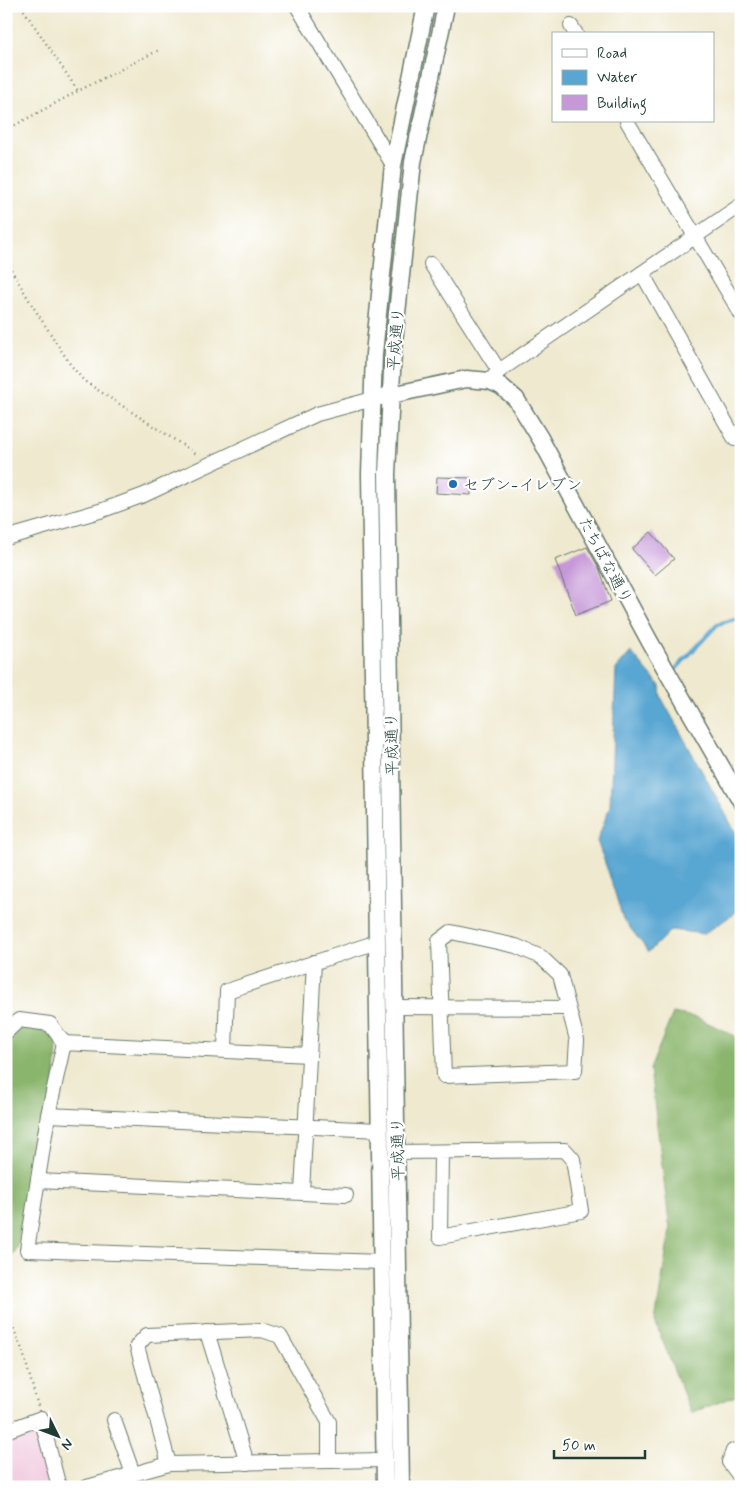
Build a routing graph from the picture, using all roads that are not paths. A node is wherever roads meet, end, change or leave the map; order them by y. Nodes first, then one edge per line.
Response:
1 (296, 6) edge
2 (424, 7) edge
3 (444, 12) edge
4 (628, 122) edge
5 (393, 165) junction
6 (741, 205) edge
7 (695, 237) junction
8 (431, 264) dead end
9 (642, 274) junction
10 (741, 314) edge
11 (495, 376) junction
12 (391, 395) junction
13 (372, 399) junction
14 (741, 439) edge
15 (6, 538) edge
16 (741, 801) edge
17 (377, 942) junction
18 (314, 962) junction
19 (395, 1007) junction
20 (442, 1007) junction
21 (568, 1008) junction
22 (6, 1032) edge
23 (64, 1043) junction
24 (225, 1050) junction
25 (309, 1055) junction
26 (48, 1115) junction
27 (305, 1127) junction
28 (380, 1130) junction
29 (397, 1152) junction
30 (441, 1152) junction
31 (38, 1181) junction
32 (302, 1193) junction
33 (346, 1195) dead end
34 (382, 1262) junction
35 (207, 1332) junction
36 (114, 1420) dead end
37 (6, 1431) edge
38 (741, 1448) edge
39 (384, 1460) junction
40 (329, 1461) junction
41 (246, 1463) junction
42 (169, 1464) junction
43 (133, 1474) junction
44 (741, 1478) edge
45 (60, 1487) edge
46 (87, 1487) edge
47 (385, 1487) edge
48 (401, 1487) edge

1 - 5 street
2 - 3 street
2 - 5 street, 平成通り
3 - 12 street, 平成通り
4 - 7 street
5 - 13 street, 平成通り
6 - 7 street
7 - 9 street
7 - 10 street
8 - 11 street
9 - 11 street
9 - 14 street
11 - 12 street, たちばな通り
11 - 16 street, たちばな通り
12 - 13 street, たちばな通り
12 - 19 street, 平成通り
13 - 15 street
13 - 17 street, 平成通り
17 - 18 street
17 - 28 street, 平成通り
18 - 24 street
18 - 25 street
19 - 20 street
19 - 29 street, 平成通り
20 - 21 street
20 - 21 street
20 - 21 street
22 - 23 street
23 - 24 street
23 - 26 street
24 - 25 street
25 - 27 street
26 - 27 street
26 - 31 street
27 - 28 street
27 - 32 street
28 - 34 street, 平成通り
29 - 30 street
29 - 48 street, 平成通り
30 - 30 street
31 - 32 street
31 - 34 street
32 - 33 street
34 - 39 street, 平成通り
35 - 40 street
35 - 41 street
35 - 42 street
36 - 43 street
37 - 45 street
38 - 44 street
39 - 40 street
39 - 47 street, 平成通り
40 - 41 street
41 - 42 street
42 - 43 street
43 - 46 street

